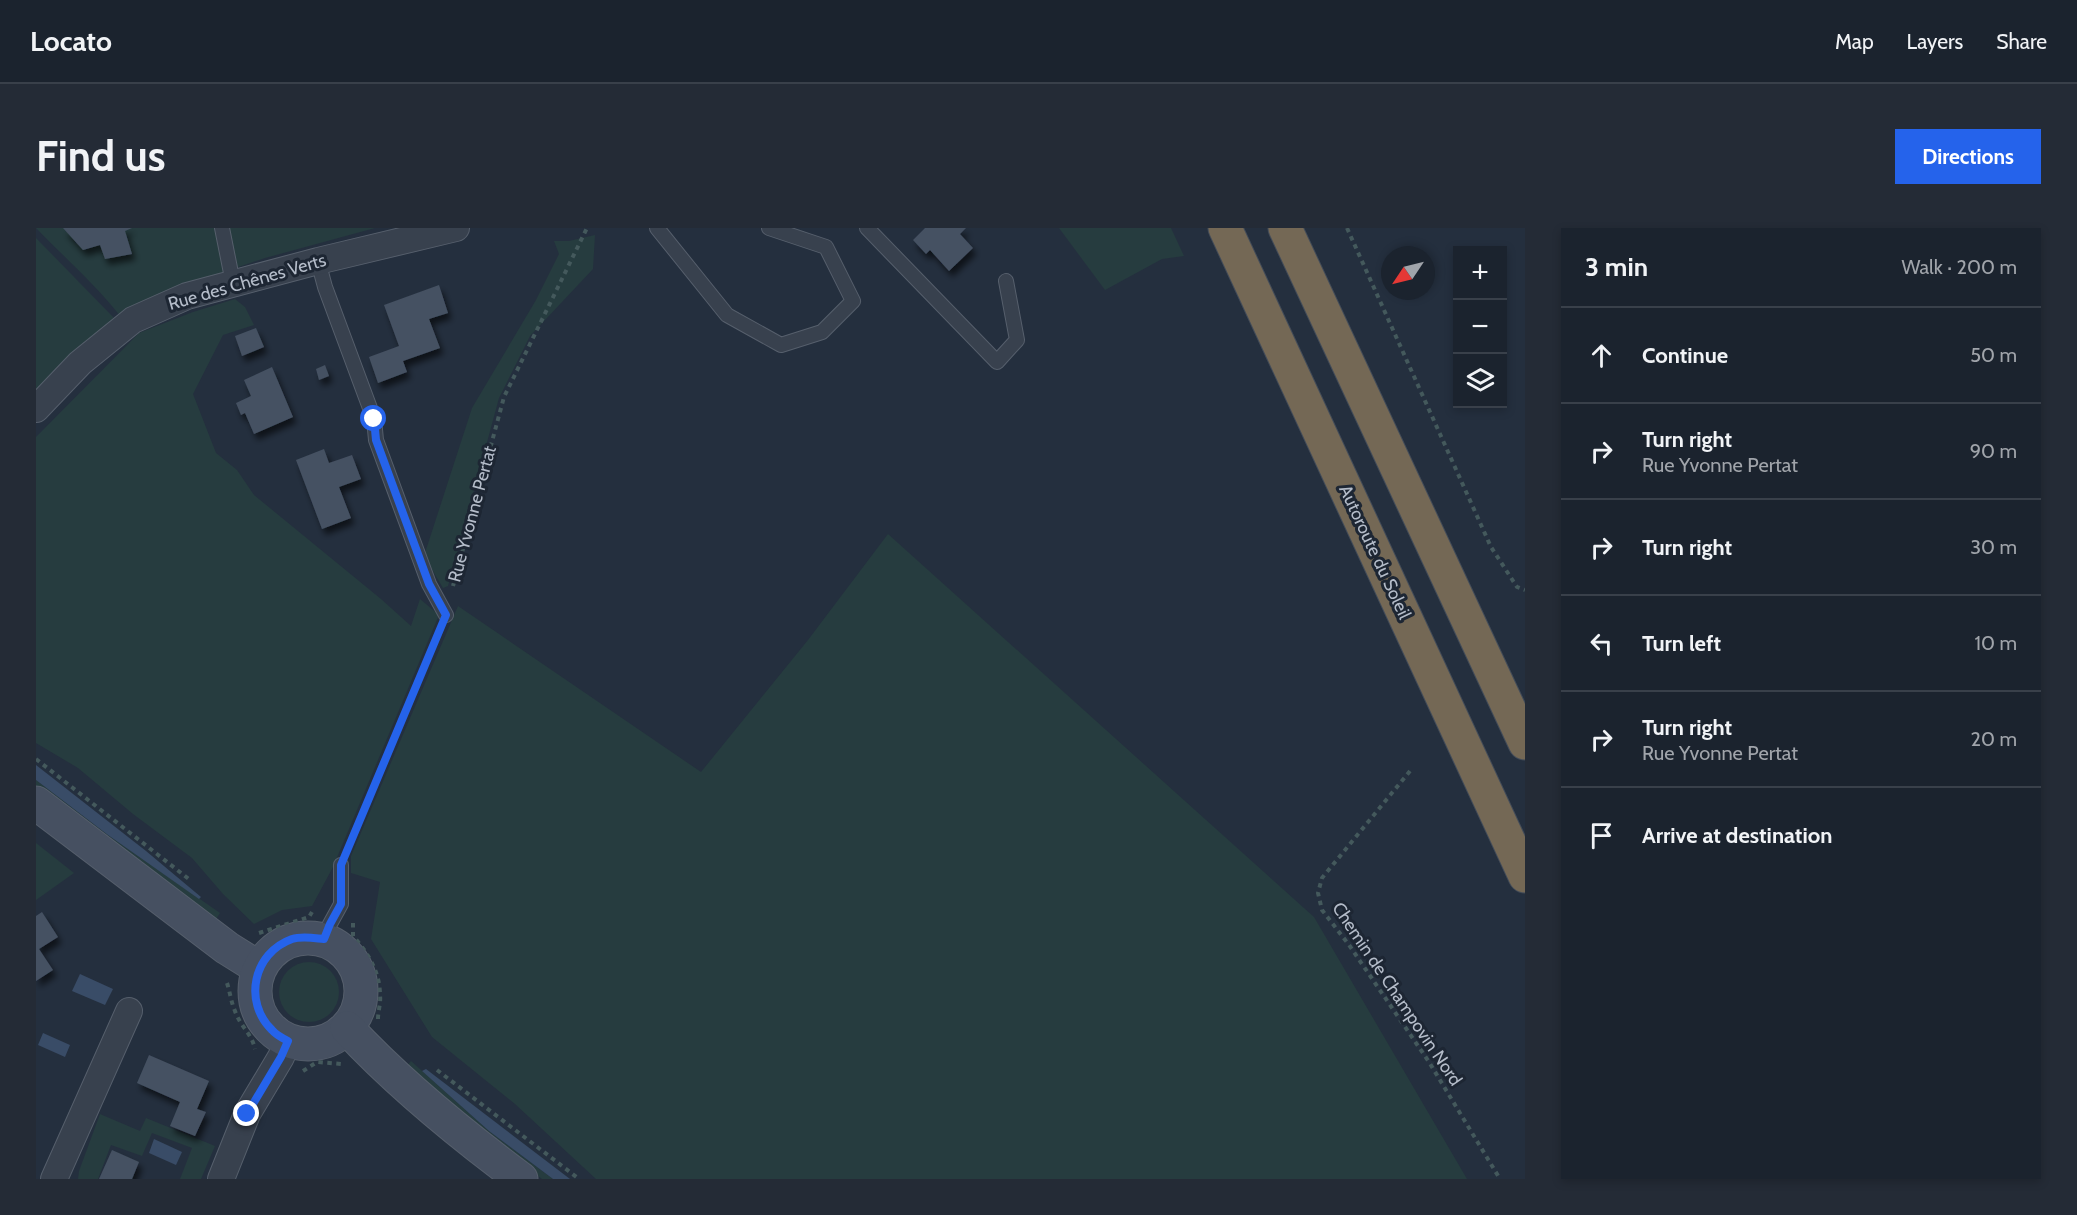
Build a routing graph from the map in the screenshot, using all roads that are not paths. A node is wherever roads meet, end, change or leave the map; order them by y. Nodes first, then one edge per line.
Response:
1 (222, 228) edge
2 (456, 228) edge
3 (657, 228) edge
4 (769, 228) edge
5 (867, 228) edge
6 (1285, 228) edge
7 (1225, 230) edge
8 (416, 232) edge
9 (318, 261) junction
10 (1006, 281) dead end
11 (233, 283) junction
12 (36, 409) edge
13 (446, 615) road end
14 (1525, 743) edge
15 (36, 803) edge
16 (341, 865) road end
17 (1525, 876) edge
18 (319, 924) junction
19 (259, 968) junction
20 (129, 1011) dead end
21 (346, 1028) junction
22 (288, 1041) junction
23 (54, 1179) edge
24 (221, 1179) edge
25 (521, 1179) edge

1 - 11 lane
2 - 8 street, Rue des Chênes Verts
3 - 4 lane
5 - 10 lane
6 - 14 highway
7 - 17 highway, Autoroute du Soleil
8 - 9 street, Rue des Chênes Verts
9 - 11 street, Rue des Chênes Verts
9 - 13 lane
11 - 12 street, Rue des Chênes Verts
15 - 19 street
16 - 18 lane
18 - 19 street
18 - 21 street
19 - 22 street
20 - 23 street
21 - 22 street
21 - 25 street
22 - 24 street

